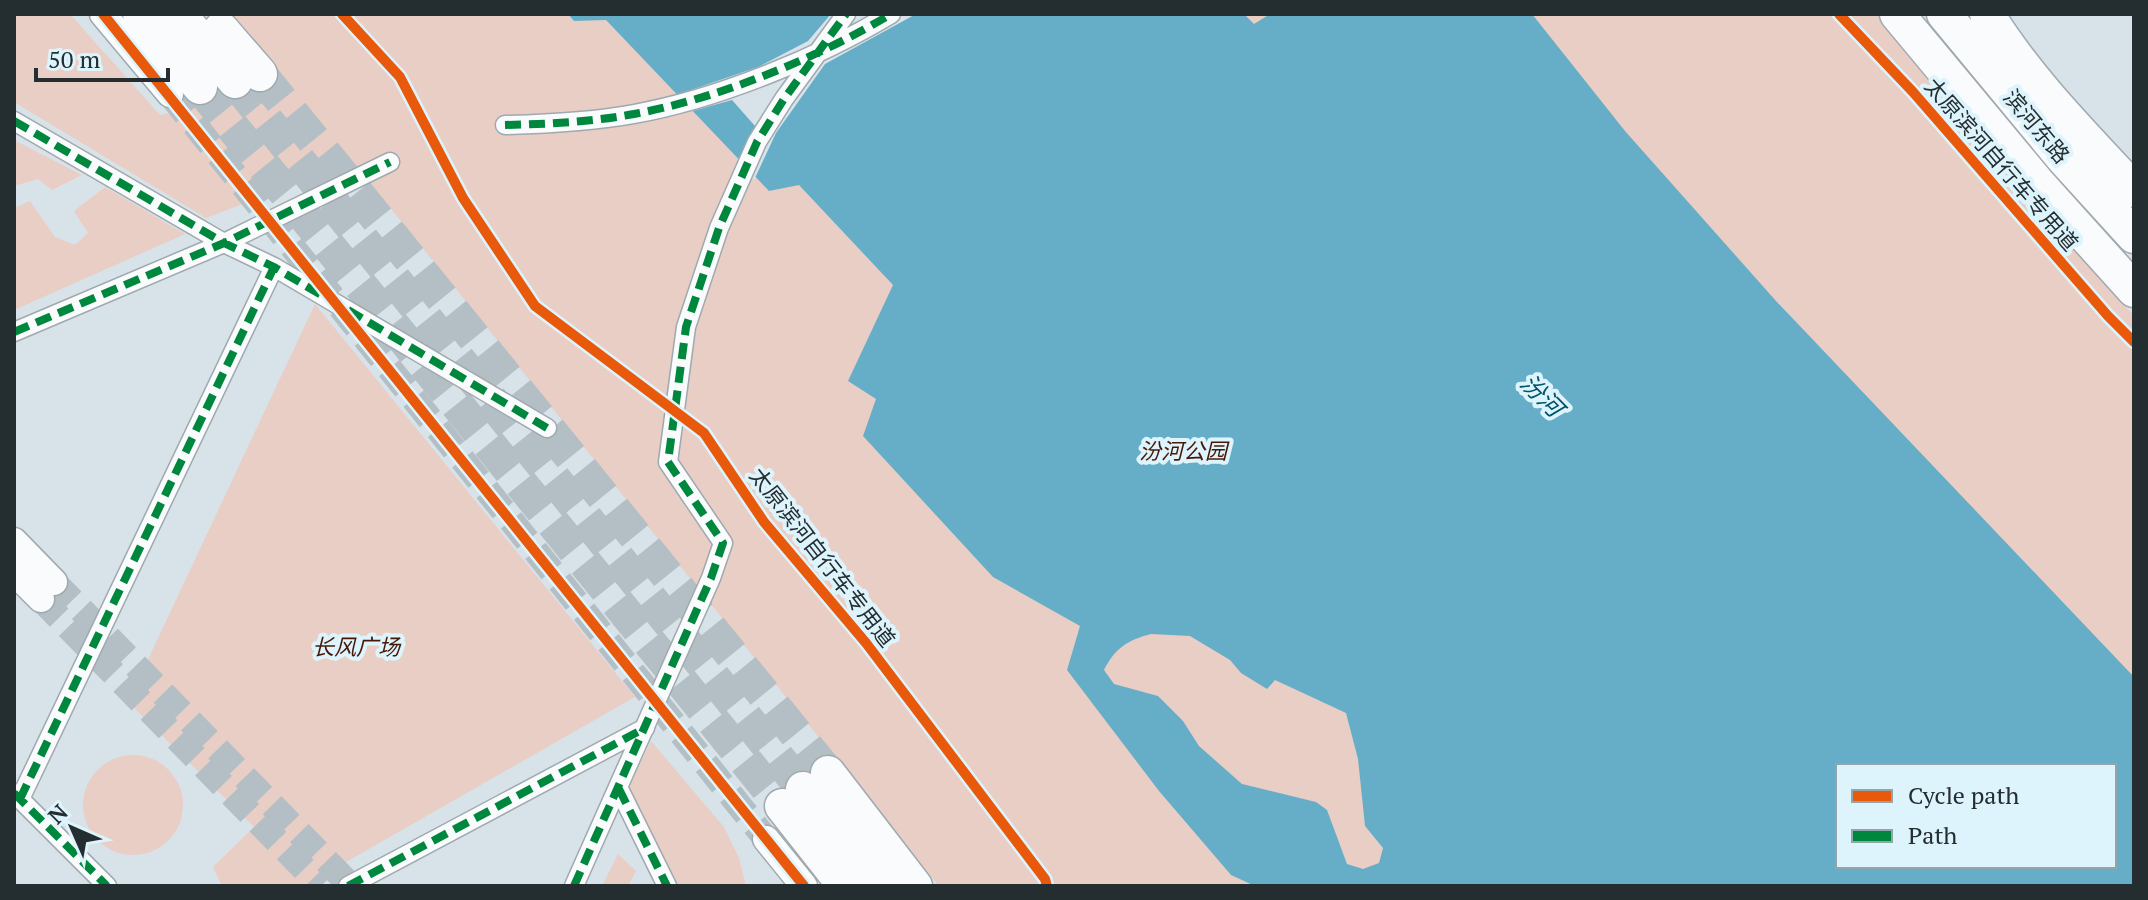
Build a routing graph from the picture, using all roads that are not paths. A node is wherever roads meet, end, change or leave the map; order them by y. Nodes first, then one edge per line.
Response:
1 (103, 14) edge
2 (140, 14) edge
3 (179, 14) edge
4 (208, 14) edge
5 (846, 14) edge
6 (891, 14) edge
7 (1897, 14) edge
8 (1944, 14) edge
9 (1987, 14) edge
10 (185, 90) joint
11 (14, 121) edge
12 (505, 125) dead end
13 (2051, 143) junction
14 (390, 162) dead end
15 (2134, 190) edge
16 (2134, 198) edge
17 (2134, 236) edge
18 (224, 243) junction
19 (274, 267) junction
20 (2134, 290) edge
21 (14, 332) edge
22 (547, 428) dead end
23 (14, 541) edge
24 (14, 572) edge
25 (645, 728) junction
26 (619, 789) junction
27 (804, 789) junction
28 (17, 796) edge
29 (766, 839) tunnel mouth
30 (107, 886) edge
31 (348, 886) edge
32 (574, 886) edge
33 (667, 886) edge
34 (804, 886) edge
35 (845, 886) edge
36 (879, 886) edge
37 (915, 886) edge

1 - 10 street
2 - 10 highway
3 - 4 highway
5 - 25 street
6 - 12 street
7 - 20 highway, 滨河东路
8 - 13 highway, 滨河东路
9 - 15 highway
11 - 18 street
13 - 16 highway
13 - 17 highway, 滨河东路
14 - 18 street
18 - 19 street
18 - 21 street
19 - 22 street
19 - 28 street
23 - 24 street
25 - 26 street
25 - 31 street
26 - 32 street
26 - 33 street
27 - 35 highway
27 - 36 highway
27 - 37 highway
28 - 30 street
29 - 34 street

